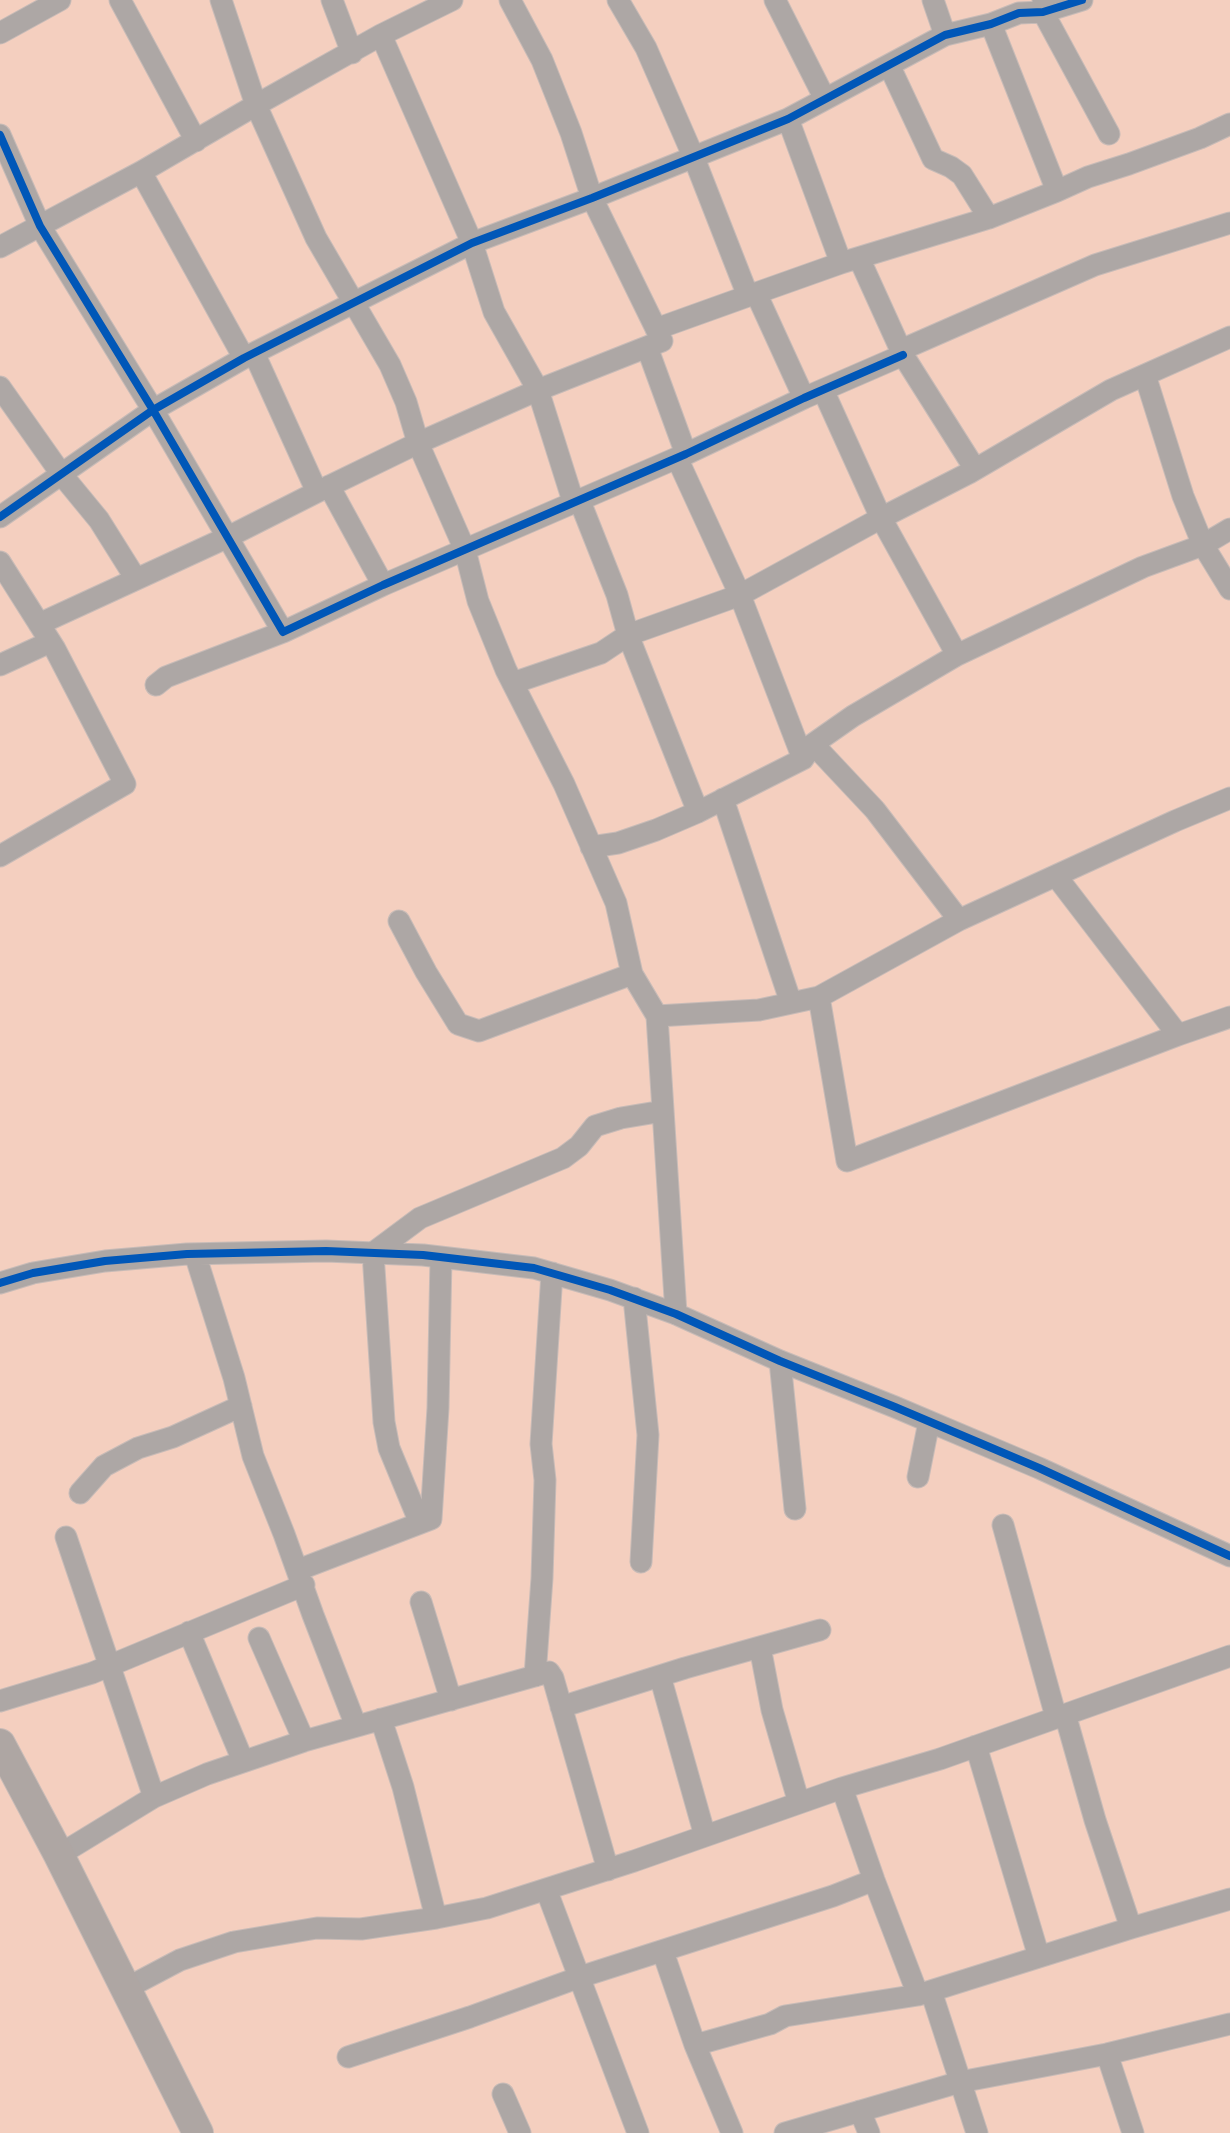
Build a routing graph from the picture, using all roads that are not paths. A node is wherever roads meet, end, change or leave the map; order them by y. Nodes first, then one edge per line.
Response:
1 (60, 0) edge
2 (120, 0) edge
3 (221, 0) edge
4 (332, 0) edge
5 (510, 0) edge
6 (618, 0) edge
7 (775, 0) edge
8 (933, 0) edge
9 (1082, 0) edge
10 (448, 1) edge
11 (1043, 6) edge
12 (991, 24) junction
13 (0, 33) edge
14 (945, 34) junction
15 (381, 35) junction
16 (352, 53) junction
17 (889, 64) junction
18 (825, 99) junction
19 (256, 105) junction
20 (788, 119) junction
21 (1230, 124) edge
22 (1109, 134) dead end
23 (0, 135) edge
24 (196, 141) junction
25 (694, 158) junction
26 (141, 172) junction
27 (1057, 191) junction
28 (592, 198) junction
29 (989, 218) junction
30 (1230, 223) edge
31 (40, 226) junction
32 (472, 243) junction
33 (0, 248) edge
34 (850, 261) junction
35 (752, 295) junction
36 (356, 303) junction
37 (1230, 337) edge
38 (651, 338) junction
39 (902, 352) junction
40 (249, 356) junction
41 (1145, 375) junction
42 (0, 387) edge
43 (538, 390) junction
44 (814, 394) junction
45 (153, 410) junction
46 (418, 443) junction
47 (682, 456) junction
48 (975, 469) junction
49 (62, 475) junction
50 (323, 489) junction
51 (576, 500) junction
52 (0, 517) edge
53 (881, 518) junction
54 (1230, 529) edge
55 (228, 537) junction
56 (1203, 545) junction
57 (465, 550) junction
58 (0, 562) edge
59 (136, 579) junction
60 (383, 585) junction
61 (1230, 589) edge
62 (740, 596) junction
63 (283, 632) junction
64 (45, 633) junction
65 (628, 635) junction
66 (957, 655) junction
67 (0, 665) edge
68 (513, 683) junction
69 (156, 685) dead end
70 (808, 751) junction
71 (1230, 798) edge
72 (723, 799) junction
73 (698, 812) junction
74 (591, 847) junction
75 (0, 856) edge
76 (1056, 876) junction
77 (960, 920) junction
78 (399, 921) dead end
79 (633, 974) junction
80 (819, 997) junction
81 (791, 1003) junction
82 (657, 1016) junction
83 (1230, 1017) edge
84 (1178, 1035) junction
85 (663, 1111) junction
86 (374, 1253) junction
87 (195, 1254) junction
88 (441, 1257) junction
89 (552, 1273) junction
90 (0, 1283) edge
91 (634, 1298) junction
92 (676, 1314) junction
93 (780, 1361) junction
94 (241, 1406) junction
95 (929, 1422) junction
96 (918, 1477) dead end
97 (80, 1493) dead end
98 (795, 1509) dead end
99 (420, 1523) junction
100 (1003, 1525) dead end
101 (66, 1537) dead end
102 (1230, 1556) edge
103 (641, 1562) dead end
104 (301, 1577) junction
105 (421, 1602) dead end
106 (820, 1630) dead end
107 (189, 1632) junction
108 (259, 1638) dead end
109 (760, 1647) junction
110 (1230, 1656) edge
111 (110, 1665) junction
112 (535, 1676) junction
113 (660, 1676) junction
114 (451, 1700) junction
115 (0, 1701) edge
116 (561, 1707) junction
117 (1060, 1716) junction
118 (381, 1719) junction
119 (356, 1726) junction
120 (304, 1741) junction
121 (0, 1744) edge
122 (976, 1746) junction
123 (243, 1761) junction
124 (842, 1788) junction
125 (154, 1797) junction
126 (800, 1803) junction
127 (705, 1836) junction
128 (59, 1855) junction
129 (608, 1870) junction
130 (874, 1880) junction
131 (546, 1889) junction
132 (1230, 1899) edge
133 (436, 1918) junction
134 (1131, 1928) junction
135 (663, 1952) junction
136 (1039, 1957) junction
137 (580, 1977) junction
138 (124, 1989) junction
139 (925, 1993) junction
140 (1230, 2024) edge
141 (695, 2045) junction
142 (1107, 2054) junction
143 (348, 2057) dead end
144 (960, 2082) junction
145 (503, 2094) dead end
146 (860, 2111) junction
147 (198, 2133) edge
148 (520, 2133) edge
149 (638, 2133) edge
150 (732, 2133) edge
151 (785, 2133) edge
152 (869, 2133) edge
153 (977, 2133) edge
154 (1133, 2133) edge

1 - 13 street
2 - 24 street
3 - 19 street
4 - 16 street
5 - 28 street
6 - 25 street
7 - 18 street
8 - 14 street
9 - 11 street
10 - 15 street
11 - 12 street
11 - 22 street
12 - 14 street
12 - 27 street
14 - 17 street
15 - 16 street
15 - 32 street
16 - 19 street
17 - 18 street
17 - 29 street
18 - 20 street
19 - 24 street
19 - 36 street
20 - 25 street
20 - 34 street
21 - 27 street
23 - 31 street
24 - 26 street
25 - 28 street
25 - 35 street
26 - 31 street
26 - 40 street
27 - 29 street
28 - 32 street
28 - 38 street
29 - 34 street
30 - 39 street
31 - 33 street
31 - 45 street
32 - 36 street
32 - 43 street
34 - 35 street
34 - 39 street
35 - 38 street
35 - 44 street
36 - 40 street
36 - 46 street
37 - 41 street
38 - 43 street
38 - 47 street
39 - 44 street
39 - 48 street
40 - 45 street
40 - 50 street
41 - 48 street
41 - 56 street
42 - 49 street
43 - 46 street
43 - 51 street
44 - 47 street
44 - 53 street
45 - 49 street
45 - 55 street
46 - 50 street
46 - 57 street
47 - 51 street
47 - 62 street
48 - 53 street
49 - 52 street
49 - 59 street
50 - 55 street
50 - 60 street
51 - 57 street
51 - 65 street
53 - 62 street
53 - 66 street
54 - 56 street
55 - 59 street
55 - 63 street
56 - 61 street
56 - 66 street
57 - 60 street
57 - 68 street
58 - 64 street
59 - 64 street
60 - 63 street
62 - 65 street
62 - 70 street
63 - 69 street
64 - 67 street
64 - 75 street
65 - 68 street
65 - 73 street
66 - 70 street
68 - 74 street
70 - 72 street
70 - 77 street
71 - 76 street
72 - 73 street
72 - 81 street
73 - 74 street
74 - 79 street
76 - 77 street
76 - 84 street
77 - 80 street
78 - 79 street
79 - 82 street
80 - 81 street
80 - 84 street
81 - 82 street
82 - 85 street
83 - 84 street
85 - 86 street
85 - 92 street
86 - 87 street
86 - 88 street
86 - 99 street
87 - 90 street
87 - 94 street
88 - 89 street
88 - 99 street
89 - 91 street
89 - 112 street
91 - 92 street
91 - 103 street
92 - 93 street
93 - 95 street
93 - 98 street
94 - 97 street
94 - 104 street
95 - 96 street
95 - 102 street
99 - 104 street
100 - 117 street
101 - 111 street
104 - 107 street
104 - 119 street
105 - 114 street
106 - 109 street
107 - 111 street
107 - 123 street
108 - 120 street
109 - 113 street
109 - 126 street
110 - 117 street
111 - 115 street
111 - 125 street
112 - 114 street
112 - 116 street
113 - 116 street
113 - 127 street
114 - 118 street
116 - 129 street
117 - 122 street
117 - 134 street
118 - 119 street
118 - 133 street
119 - 120 street
120 - 123 street
121 - 128 street
122 - 124 street
122 - 136 street
123 - 125 street
124 - 126 street
124 - 130 street
125 - 128 street
126 - 127 street
127 - 129 street
128 - 138 street
129 - 131 street
130 - 135 street
130 - 139 street
131 - 133 street
131 - 137 street
132 - 134 street
133 - 138 street
134 - 136 street
135 - 137 street
135 - 141 street
136 - 139 street
137 - 143 street
137 - 149 street
138 - 147 street
139 - 141 street
139 - 144 street
140 - 142 street
141 - 150 street
142 - 144 street
142 - 154 street
144 - 146 street
144 - 153 street
145 - 148 street
146 - 151 street
146 - 152 street

